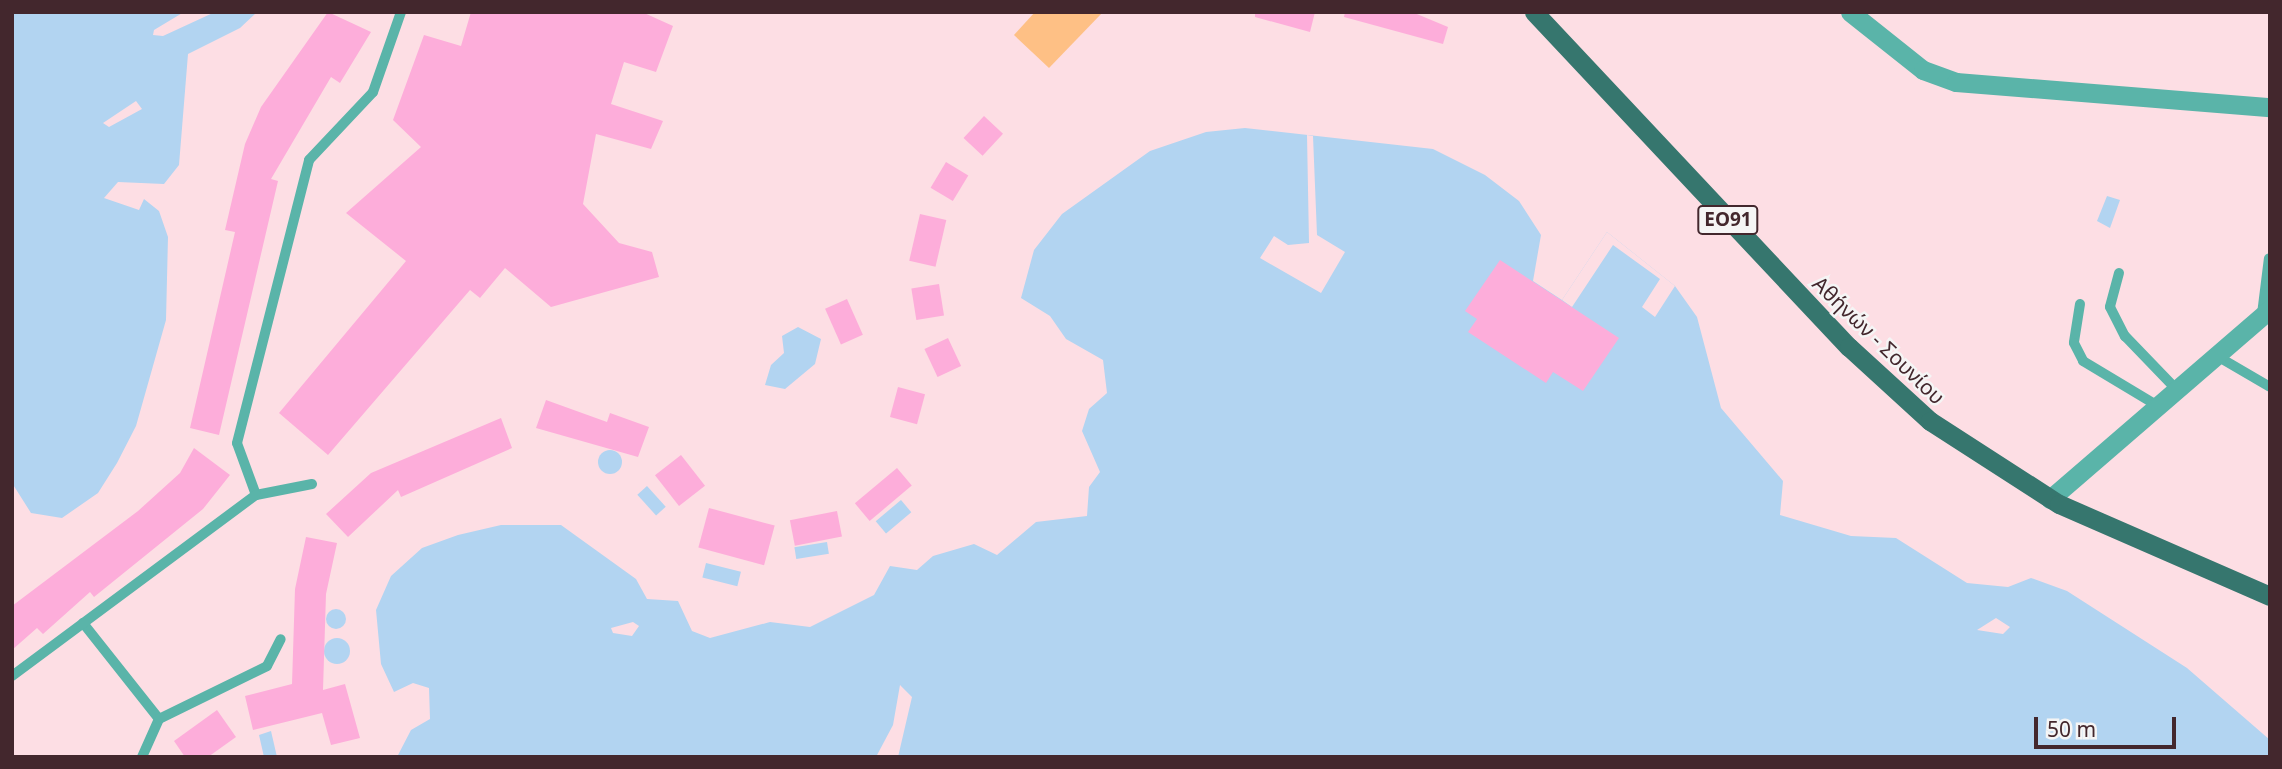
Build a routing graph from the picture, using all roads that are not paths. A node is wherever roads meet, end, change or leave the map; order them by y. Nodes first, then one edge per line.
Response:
1 (401, 12) edge
2 (1534, 12) edge
3 (1850, 12) edge
4 (2270, 107) edge
5 (2269, 258) edge
6 (2119, 273) dead end
7 (2080, 304) dead end
8 (2266, 313) edge
9 (2217, 356) junction
10 (2270, 387) edge
11 (2177, 390) junction
12 (2158, 407) junction
13 (312, 484) dead end
14 (256, 495) junction
15 (2050, 499) junction
16 (2270, 596) edge
17 (83, 623) junction
18 (281, 639) dead end
19 (12, 676) edge
20 (159, 719) junction
21 (142, 757) edge

1 - 14 lane
2 - 15 main road, Αθήνών - Σουνίου / ΕΟ91
3 - 4 street
5 - 8 lane
6 - 11 lane
7 - 12 lane
8 - 9 street
9 - 10 lane
9 - 11 street
11 - 12 street
12 - 15 street
13 - 14 lane
14 - 17 lane
15 - 16 main road, Αθήνών - Σουνίου / ΕΟ91
17 - 19 lane
17 - 20 lane
18 - 20 lane
20 - 21 lane

